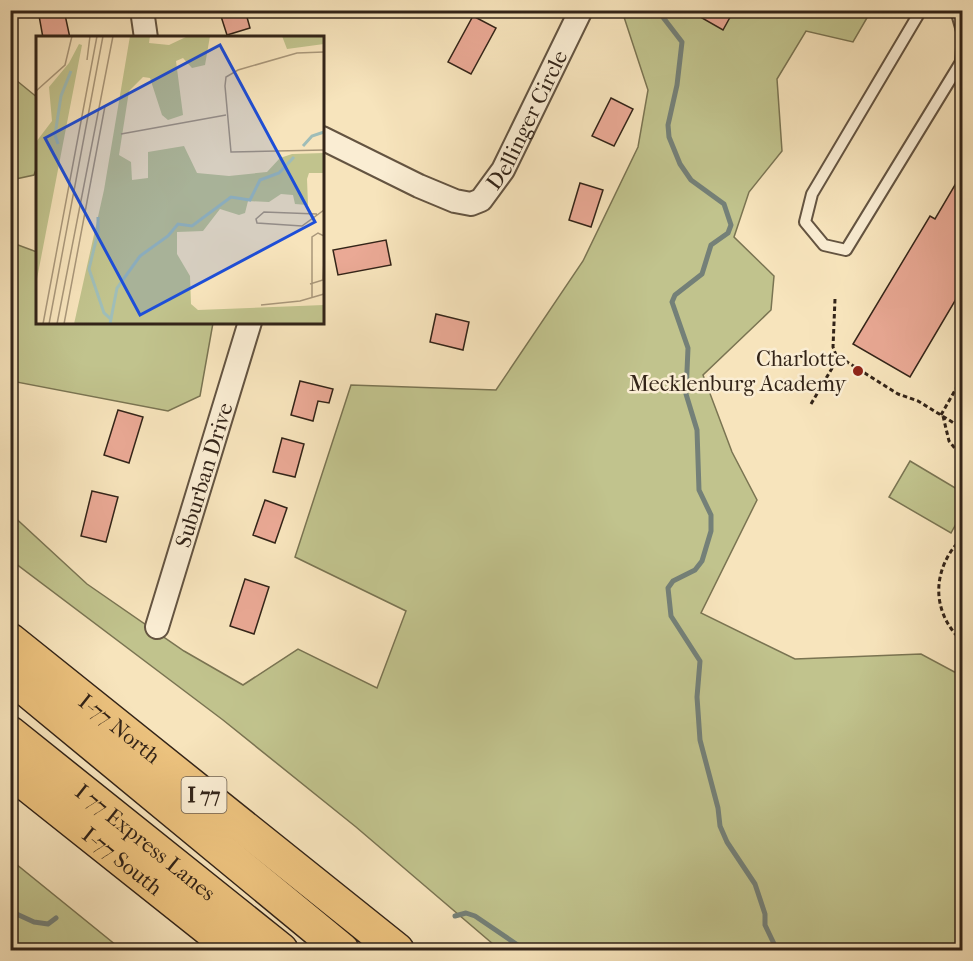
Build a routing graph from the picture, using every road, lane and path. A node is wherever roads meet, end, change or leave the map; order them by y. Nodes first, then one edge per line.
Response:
1 (142, 10) edge
2 (581, 10) edge
3 (921, 10) edge
4 (956, 10) edge
5 (963, 31) edge
6 (146, 36) edge
7 (963, 48) edge
8 (324, 139) edge
9 (835, 298) dead end
10 (249, 324) edge
11 (838, 358) junction
12 (963, 378) edge
13 (811, 404) dead end
14 (942, 415) junction
15 (963, 428) edge
16 (963, 457) edge
17 (957, 522) dead end
18 (963, 526) edge
19 (963, 538) edge
20 (157, 627) dead end
21 (10, 640) edge
22 (963, 640) edge
23 (10, 676) edge
24 (10, 733) edge
25 (10, 771) edge
26 (234, 951) edge
27 (281, 951) edge
28 (342, 951) edge
29 (397, 951) edge

1 - 6 street
2 - 8 street, Dellinger Circle
3 - 7 lane
4 - 5 lane
9 - 11 path
10 - 20 street, Suburban Drive
11 - 13 path
11 - 14 path
12 - 14 path
14 - 15 path
14 - 16 path
17 - 18 path
19 - 22 path
21 - 29 highway, I-77 North / I 77
23 - 28 highway, I 77 Express Lanes / I 77
24 - 27 highway, I 77 Express Lanes
25 - 26 highway, I-77 South

